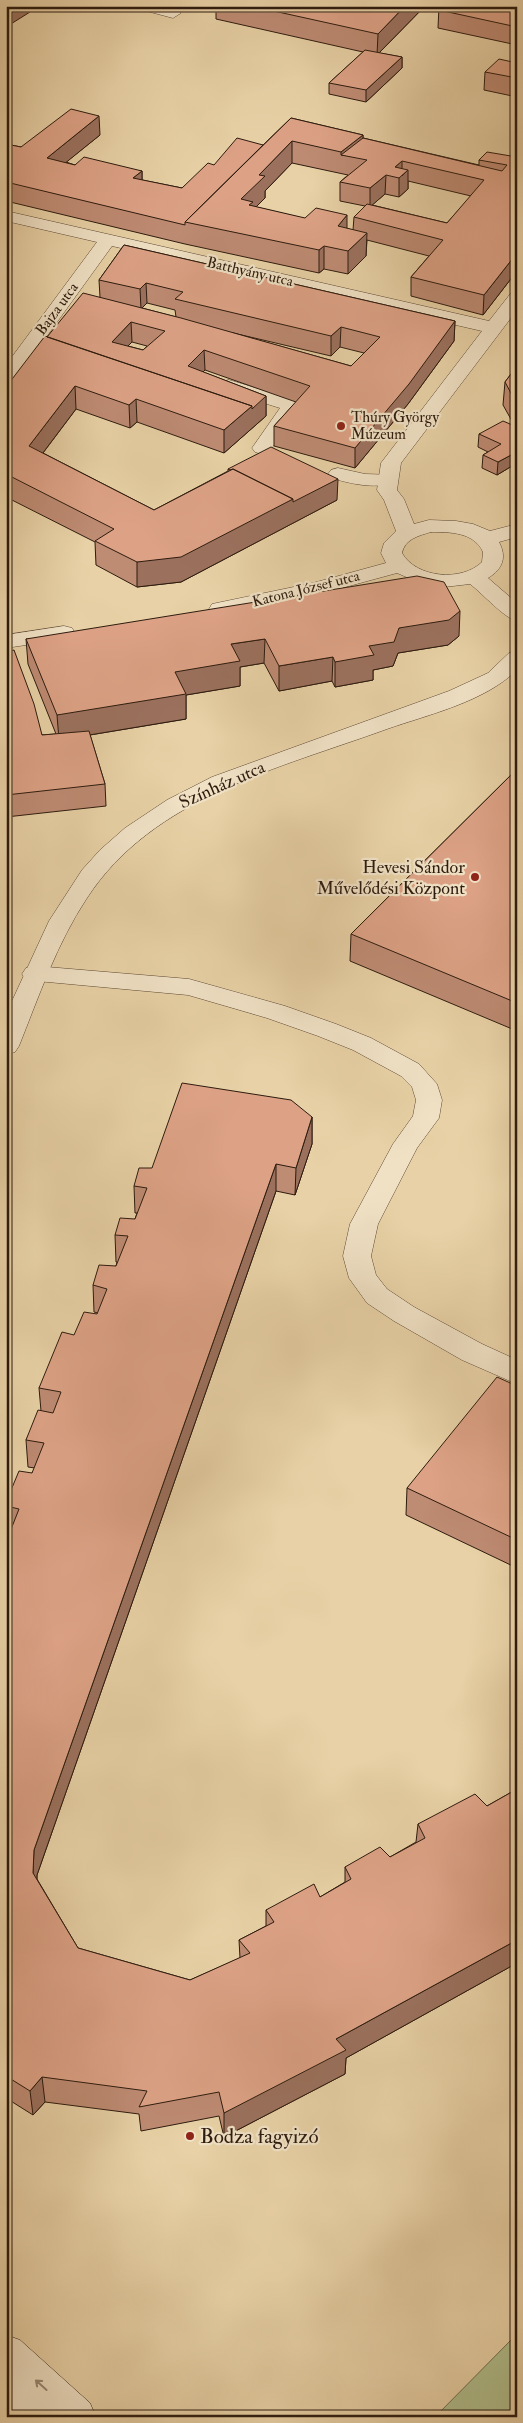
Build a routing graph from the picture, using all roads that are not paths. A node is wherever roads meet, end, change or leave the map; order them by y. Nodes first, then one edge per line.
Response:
1 (144, 6) edge
2 (173, 13) dead end
3 (6, 216) edge
4 (108, 239) junction
5 (517, 297) edge
6 (493, 328) junction
7 (6, 379) edge
8 (211, 381) edge
9 (262, 448) dead end
10 (338, 474) dead end
11 (388, 479) junction
12 (517, 530) edge
13 (407, 533) junction
14 (486, 540) junction
15 (398, 566) junction
16 (473, 577) junction
17 (197, 612) edge
18 (517, 615) edge
19 (83, 630) edge
20 (6, 642) edge
21 (517, 658) edge
22 (35, 974) junction
23 (6, 1046) edge
24 (517, 1373) edge
25 (6, 2354) edge
26 (6, 2396) edge
27 (36, 2417) edge
28 (76, 2417) edge

1 - 2 street
3 - 4 street, Batthyány utca
4 - 6 street, Batthyány utca
4 - 7 street, Bajza utca
5 - 6 street
6 - 11 street
8 - 9 street
10 - 11 street
11 - 13 street
12 - 14 street
13 - 14 street
13 - 15 street
14 - 16 street
15 - 16 street
15 - 17 street, Katona József utca
16 - 18 street
19 - 20 street
21 - 22 street, Színház utca
22 - 23 street, Színház utca
22 - 24 street
28 -> 25 street
26 - 27 street

